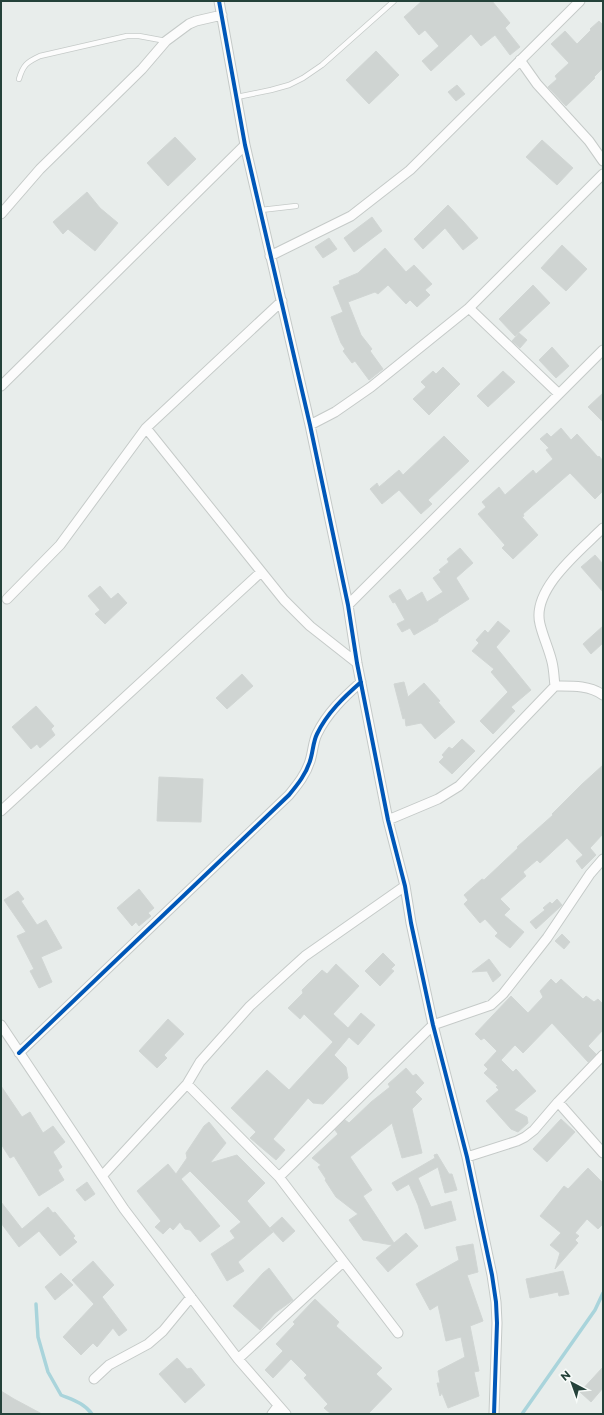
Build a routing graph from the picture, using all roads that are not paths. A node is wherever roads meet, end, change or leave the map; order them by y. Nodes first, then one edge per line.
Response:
1 (219, 1) edge
2 (394, 1) edge
3 (580, 1) edge
4 (222, 15) junction
5 (166, 41) junction
6 (520, 60) junction
7 (19, 79) dead end
8 (237, 97) junction
9 (245, 145) junction
10 (603, 161) edge
11 (603, 174) edge
12 (296, 206) dead end
13 (261, 210) junction
14 (1, 214) edge
15 (270, 256) junction
16 (282, 302) junction
17 (469, 308) junction
18 (603, 350) edge
19 (1, 386) edge
20 (559, 394) junction
21 (310, 425) junction
22 (146, 428) junction
23 (603, 528) edge
24 (261, 572) junction
25 (7, 599) dead end
26 (348, 606) junction
27 (357, 663) junction
28 (361, 682) junction
29 (555, 686) junction
30 (603, 695) edge
31 (1, 811) edge
32 (388, 820) junction
33 (603, 859) edge
34 (404, 886) junction
35 (433, 1024) junction
36 (1, 1025) edge
37 (19, 1053) junction
38 (603, 1055) edge
39 (187, 1084) junction
40 (558, 1102) junction
41 (603, 1153) edge
42 (467, 1157) junction
43 (102, 1176) junction
44 (278, 1177) junction
45 (343, 1262) junction
46 (191, 1297) junction
47 (398, 1333) dead end
48 (238, 1359) junction
49 (94, 1379) dead end
50 (278, 1406) junction
51 (272, 1414) edge
52 (286, 1414) edge
53 (494, 1414) edge

1 - 4 street
2 - 8 lane
3 - 6 street
4 - 5 street
4 - 8 street
5 - 7 lane
5 - 14 street
6 - 10 street
6 - 15 street
8 - 9 street
9 - 13 street
9 - 19 street
11 - 17 street
12 - 13 lane
13 - 15 street
15 - 16 street
16 - 21 street
16 - 22 street
17 - 20 street
17 - 21 street
18 - 20 street
20 - 26 street
21 - 26 street
22 - 24 street
22 - 25 street
23 - 29 street
24 - 27 street
24 - 31 street
26 - 27 street
27 - 28 street
28 - 32 street
28 - 37 street
29 - 30 street
29 - 32 street
32 - 34 street
33 - 35 street
34 - 35 street
34 - 39 street
35 - 42 street
35 - 44 street
36 - 37 street
37 - 43 street
38 - 40 street
39 - 43 street
39 - 44 street
40 - 41 street
40 - 42 street
42 - 53 street
43 - 46 street
44 - 45 street
45 - 47 street
45 - 48 street
46 - 48 street
46 - 49 street
48 - 50 street
50 - 51 street
50 - 52 street

